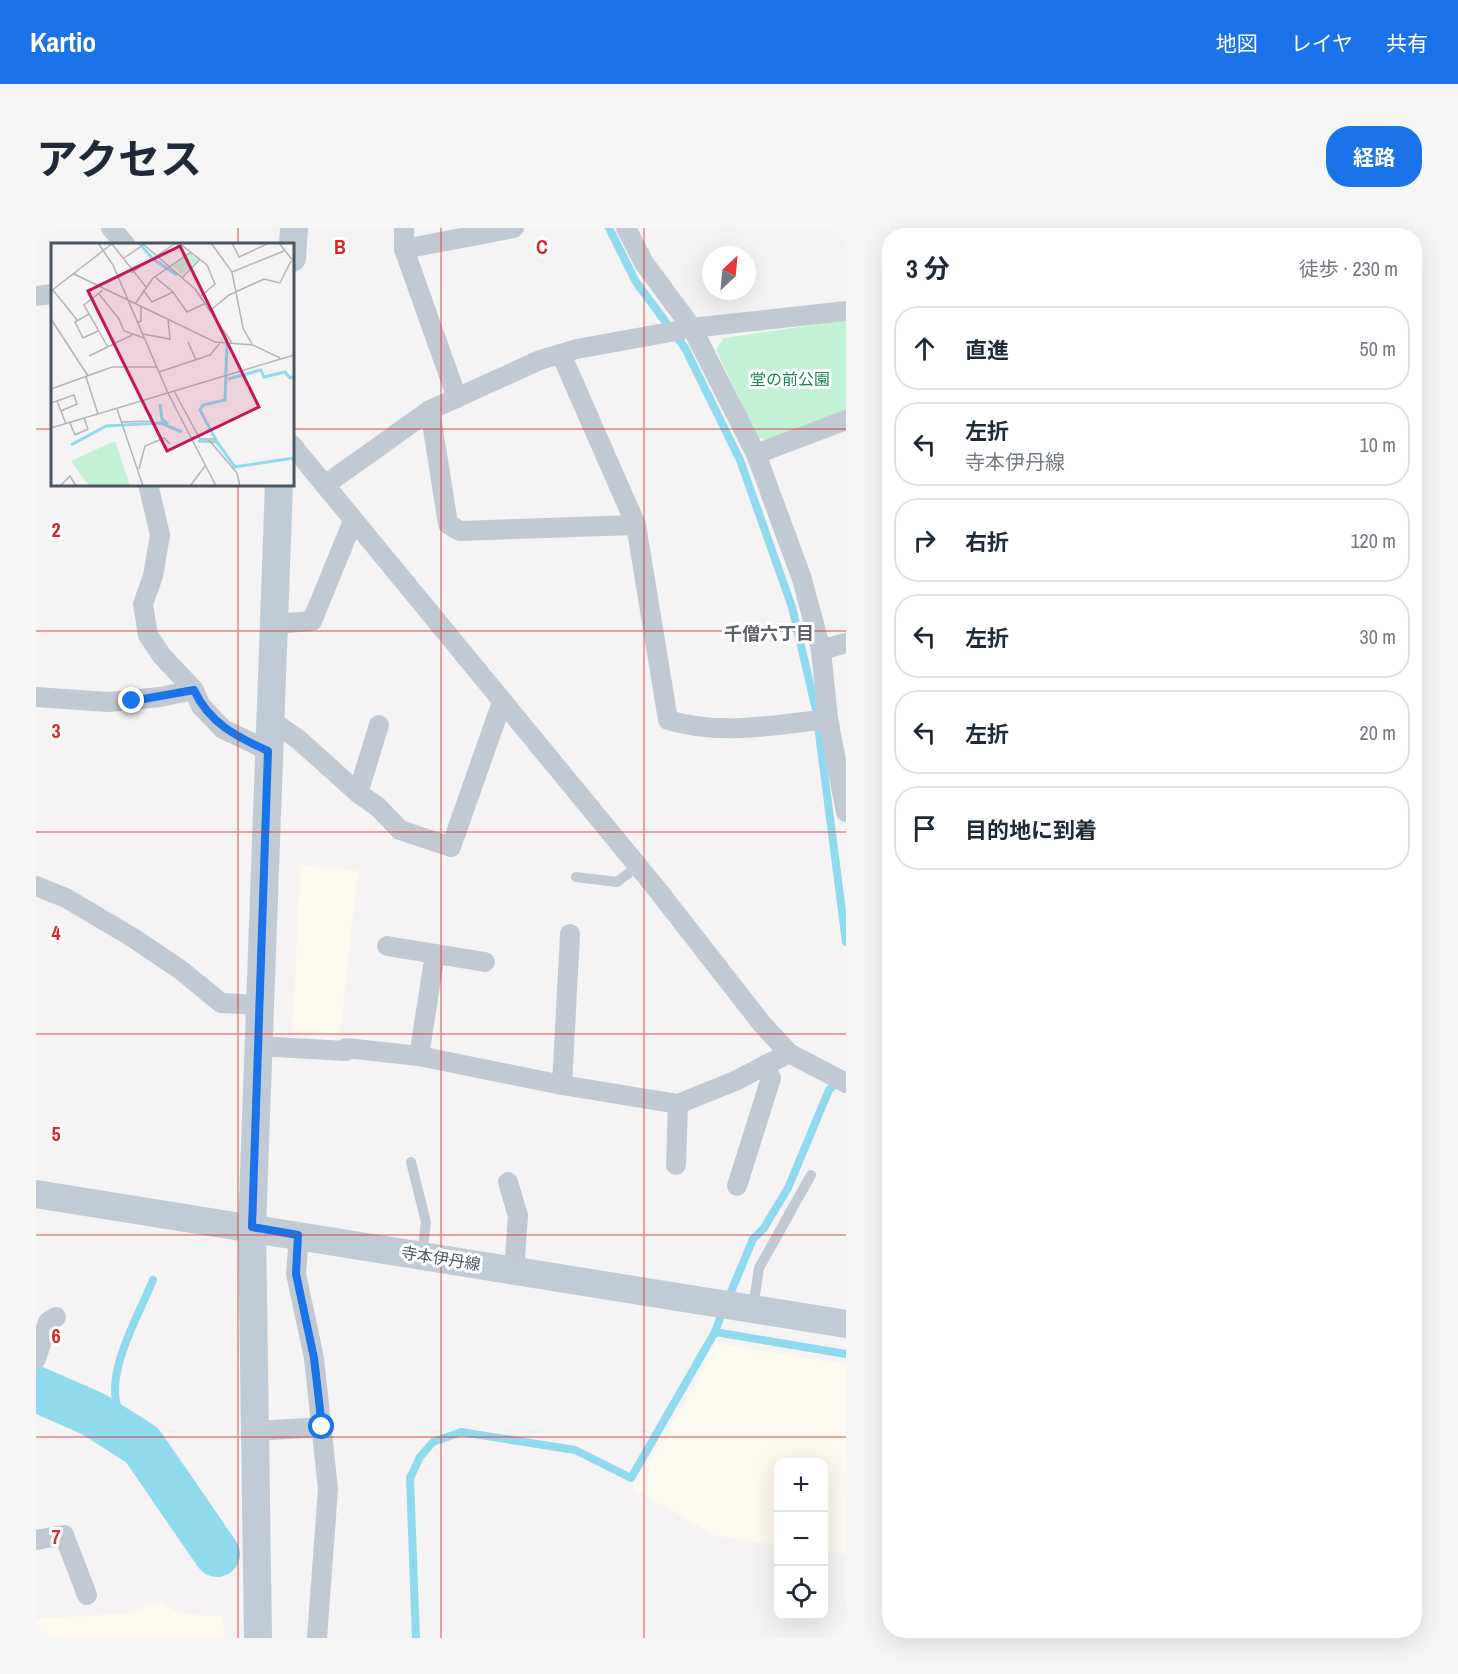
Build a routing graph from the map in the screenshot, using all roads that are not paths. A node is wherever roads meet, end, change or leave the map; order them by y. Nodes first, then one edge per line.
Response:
1 (111, 228) edge
2 (294, 228) edge
3 (404, 228) edge
4 (514, 228) edge
5 (626, 228) edge
6 (124, 243) edge
7 (293, 243) edge
8 (404, 249) junction
9 (51, 294) edge
10 (36, 296) edge
11 (846, 311) edge
12 (692, 328) junction
13 (561, 354) junction
14 (457, 398) junction
15 (430, 410) junction
16 (846, 420) edge
17 (294, 447) edge
18 (756, 454) junction
19 (325, 485) junction
20 (148, 486) edge
21 (279, 486) edge
22 (353, 522) junction
23 (636, 525) junction
24 (274, 624) junction
25 (846, 643) edge
26 (821, 650) junction
27 (194, 690) junction
28 (36, 697) edge
29 (502, 702) junction
30 (269, 719) junction
31 (828, 719) junction
32 (378, 725) dead end
33 (268, 751) junction
34 (844, 784) edge
35 (358, 793) junction
36 (846, 812) edge
37 (638, 866) junction
38 (576, 877) dead end
39 (36, 885) edge
40 (570, 934) dead end
41 (387, 946) dead end
42 (435, 954) junction
43 (485, 962) dead end
44 (259, 1005) junction
45 (257, 1046) junction
46 (789, 1053) junction
47 (419, 1056) junction
48 (765, 1065) junction
49 (846, 1083) edge
50 (562, 1085) junction
51 (678, 1104) junction
52 (411, 1162) dead end
53 (676, 1165) dead end
54 (811, 1175) dead end
55 (508, 1182) dead end
56 (737, 1186) dead end
57 (36, 1194) edge
58 (252, 1227) junction
59 (298, 1235) junction
60 (422, 1255) junction
61 (514, 1270) junction
62 (753, 1308) junction
63 (56, 1317) dead end
64 (846, 1324) edge
65 (36, 1359) edge
66 (322, 1427) junction
67 (255, 1431) junction
68 (36, 1540) edge
69 (89, 1587) dead end
70 (258, 1638) edge
71 (317, 1638) edge

1 - 6 street
2 - 7 street
3 - 8 street
4 - 8 street
5 - 12 street
8 - 14 street
9 - 10 street
11 - 12 street
12 - 13 street
12 - 18 street
13 - 14 street
13 - 23 street
14 - 15 street
15 - 19 street
15 - 23 street
16 - 18 street
17 - 19 street
18 - 26 street
19 - 22 street
20 - 27 street
21 - 24 street
22 - 24 street
22 - 29 street
23 - 31 street
24 - 30 street
25 - 26 street
26 - 31 street
27 - 28 street
27 - 33 street
29 - 35 street
29 - 37 street
30 - 33 street
30 - 35 street
31 - 34 street
32 - 35 street
33 - 44 street
34 - 36 street
37 - 38 lane
37 - 46 street
39 - 44 street
40 - 50 street
41 - 42 street
42 - 43 street
42 - 47 street
44 - 45 street
45 - 47 street
45 - 58 street
46 - 48 street
46 - 49 street
47 - 50 street
48 - 51 street
48 - 56 street
50 - 51 street
51 - 53 street
52 - 60 lane
54 - 62 lane
55 - 61 street
57 - 58 street, 寺本伊丹線
58 - 59 street, 寺本伊丹線
58 - 67 street
59 - 60 street, 寺本伊丹線
59 - 66 street
60 - 61 street, 寺本伊丹線
61 - 62 street, 寺本伊丹線
62 - 64 street, 寺本伊丹線
63 - 65 street
66 - 67 street
66 - 71 street
67 - 70 street
68 - 69 street

